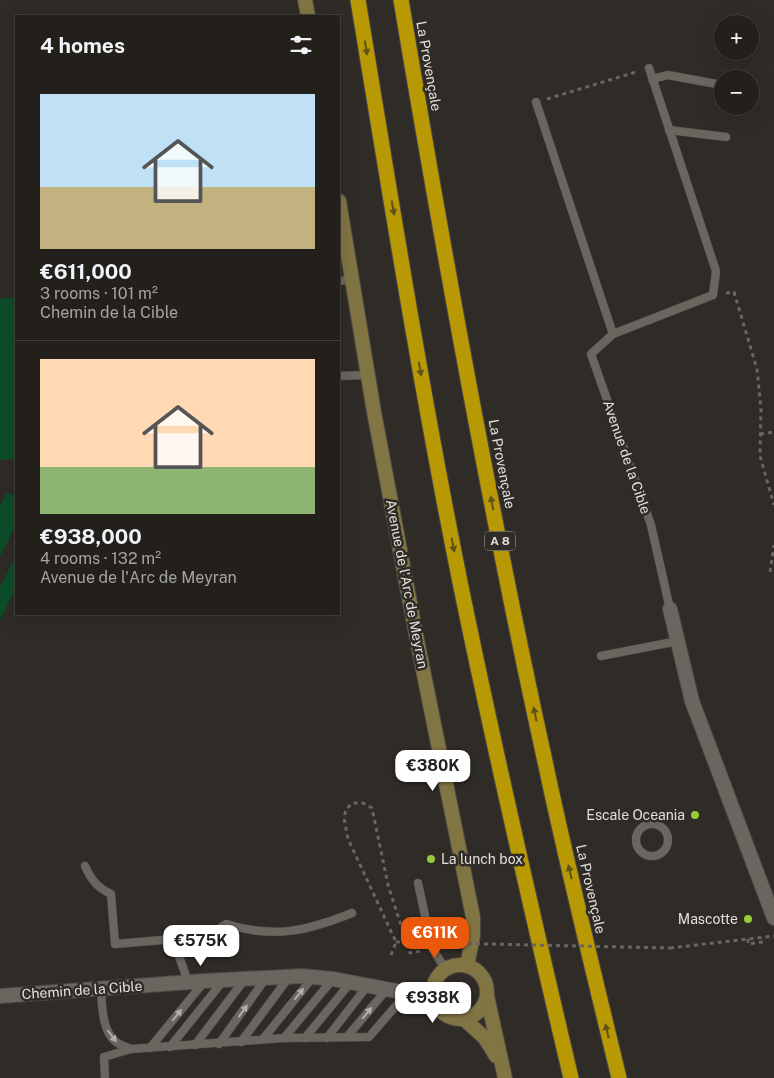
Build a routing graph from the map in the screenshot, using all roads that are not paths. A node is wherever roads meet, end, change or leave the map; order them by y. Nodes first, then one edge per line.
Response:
1 (305, 0) edge
2 (358, 0) edge
3 (401, 0) edge
4 (308, 15) edge
5 (649, 68) road end
6 (652, 80) junction
7 (714, 84) edge
8 (536, 102) road end
9 (670, 130) junction
10 (726, 137) dead end
11 (340, 214) edge
12 (345, 280) edge
13 (613, 334) junction
14 (368, 375) junction
15 (340, 376) edge
16 (670, 609) joint
17 (678, 641) junction
18 (601, 656) dead end
19 (667, 833) joint
20 (85, 866) dead end
21 (418, 883) dead end
22 (352, 912) dead end
23 (774, 918) edge
24 (174, 939) junction
25 (467, 966) junction
26 (446, 970) junction
27 (289, 977) junction
28 (313, 977) junction
29 (267, 978) junction
30 (245, 979) junction
31 (333, 979) junction
32 (224, 980) junction
33 (204, 981) junction
34 (187, 982) junction
35 (351, 982) junction
36 (368, 985) junction
37 (102, 989) junction
38 (386, 989) junction
39 (407, 992) junction
40 (433, 992) junction
41 (0, 996) edge
42 (487, 996) junction
43 (464, 1019) junction
44 (347, 1037) junction
45 (284, 1038) junction
46 (304, 1038) junction
47 (327, 1038) junction
48 (263, 1039) junction
49 (241, 1042) junction
50 (219, 1044) junction
51 (195, 1045) junction
52 (170, 1047) junction
53 (150, 1048) junction
54 (131, 1049) junction
55 (503, 1071) edge
56 (105, 1078) edge
57 (571, 1078) edge
58 (619, 1078) edge

1 - 4 main road
2 -> 57 highway
58 -> 3 highway, La Provençale / A 8
5 - 6 lane, Avenue de la Cible
6 - 7 lane
6 - 9 lane, Avenue de la Cible
8 - 13 lane
9 - 10 lane
9 - 13 lane, Avenue de la Cible
11 - 12 main road, Avenue de l'Arc de Meyran
12 - 14 main road, Avenue de l'Arc de Meyran
13 - 16 lane, Avenue de la Cible
14 - 15 lane
14 - 25 main road, Avenue de l'Arc de Meyran
16 - 17 street, Avenue de la Cible
17 - 18 lane
17 - 23 street, Avenue de la Cible
19 - 19 lane
20 - 24 lane
21 - 26 lane
22 - 24 lane
24 - 34 lane
25 - 26 main road
25 - 42 main road
26 - 40 main road
27 - 28 street, Chemin de la Cible
27 - 29 street, Chemin de la Cible
27 - 49 lane
28 - 31 street, Chemin de la Cible
48 -> 28 lane
29 - 30 street, Chemin de la Cible
50 -> 29 lane
30 - 32 street, Chemin de la Cible
30 - 51 lane
31 - 35 street, Chemin de la Cible
31 - 45 lane
32 - 33 street, Chemin de la Cible
32 - 52 lane
33 - 34 street, Chemin de la Cible
53 -> 33 lane
34 - 37 street, Chemin de la Cible
35 - 36 street, Chemin de la Cible
35 - 46 lane
36 - 38 street, Chemin de la Cible
36 - 47 lane
37 - 41 street, Chemin de la Cible
37 -> 54 lane
38 - 39 street, Chemin de la Cible
44 -> 38 lane
39 - 40 street, Chemin de la Cible
39 - 44 lane
40 - 43 main road
42 - 43 main road
42 - 55 main road
43 - 55 main road
44 - 47 lane
45 - 46 lane
45 - 48 lane
46 - 47 lane
48 - 49 lane
49 - 50 lane
50 - 51 lane
51 - 52 lane
52 - 53 lane
53 - 54 lane
54 - 56 lane

